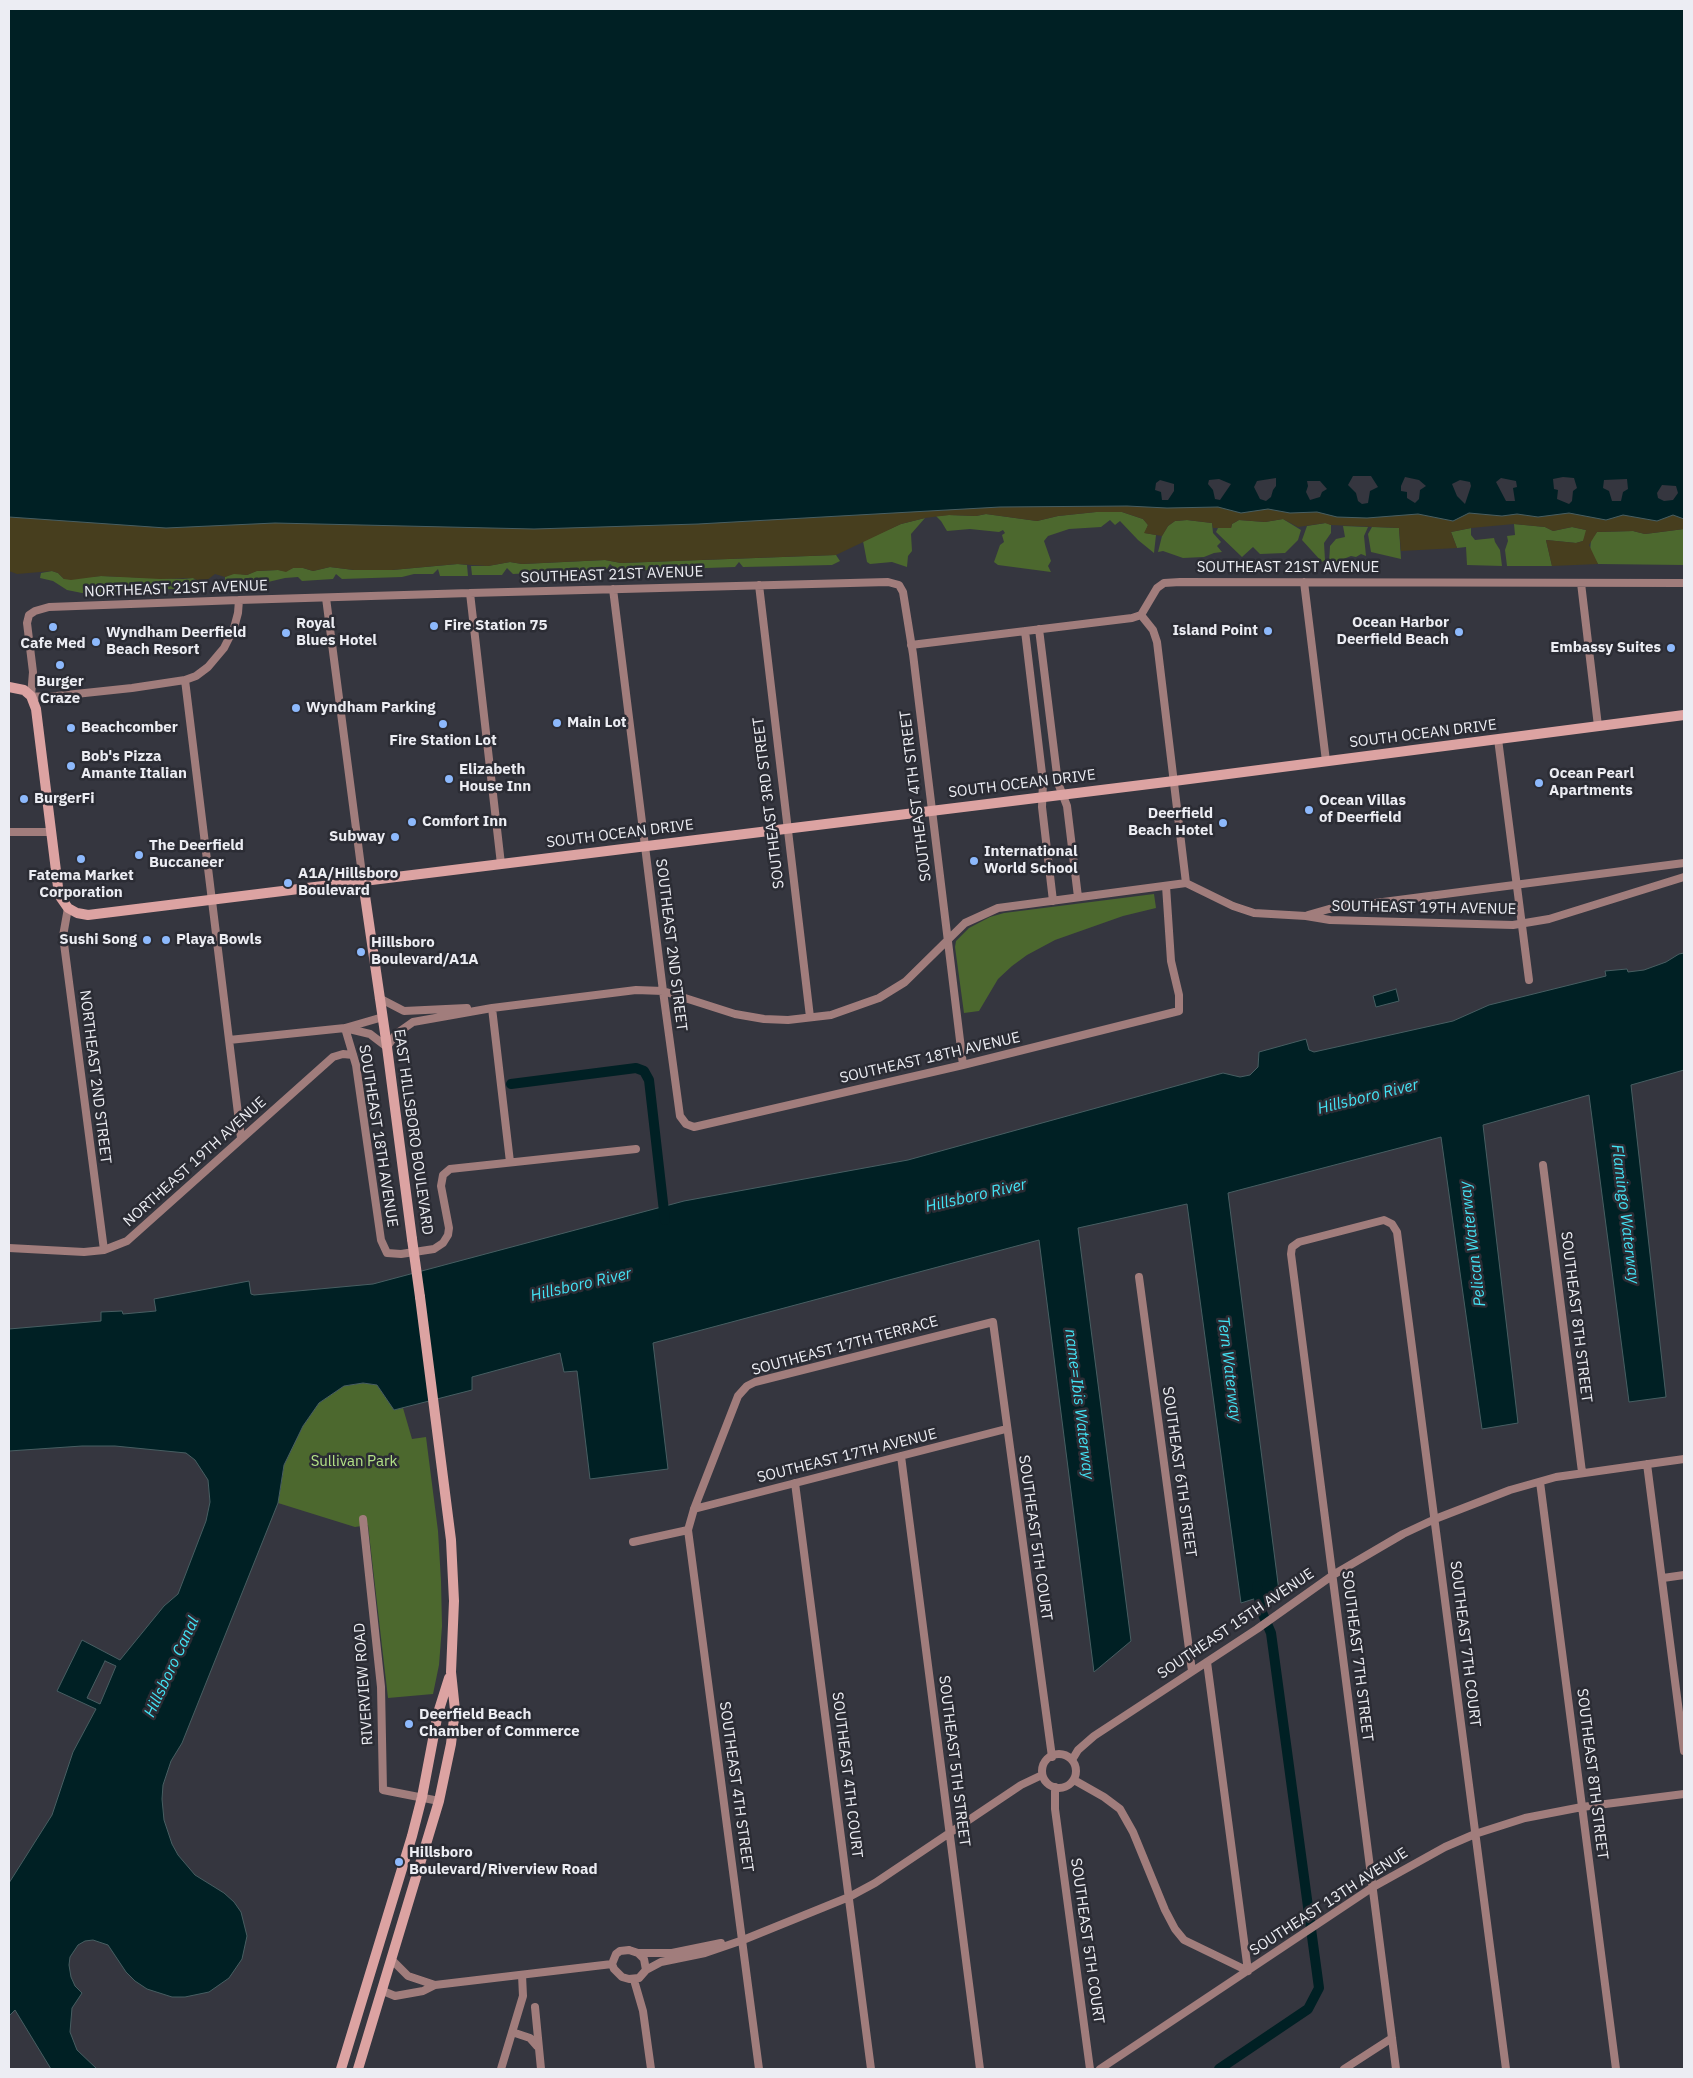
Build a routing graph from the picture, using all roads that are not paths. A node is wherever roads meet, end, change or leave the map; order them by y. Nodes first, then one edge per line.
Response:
1 (1304, 582) junction
2 (1581, 583) junction
3 (1684, 583) edge
4 (759, 585) junction
5 (899, 585) joint
6 (613, 589) junction
7 (470, 593) junction
8 (326, 598) junction
9 (239, 600) junction
10 (1141, 615) junction
11 (1039, 630) junction
12 (1024, 631) junction
13 (911, 645) junction
14 (185, 680) junction
15 (9, 687) edge
16 (31, 696) junction
17 (1684, 715) edge
18 (1598, 726) junction
19 (1498, 739) junction
20 (1326, 762) junction
21 (1174, 781) junction
22 (1062, 795) junction
23 (1042, 797) junction
24 (932, 810) junction
25 (786, 829) junction
26 (9, 832) edge
27 (51, 832) junction
28 (644, 847) junction
29 (1684, 863) edge
30 (501, 864) junction
31 (1684, 877) edge
32 (363, 882) junction
33 (1186, 883) junction
34 (1517, 884) junction
35 (1166, 886) junction
36 (1078, 897) junction
37 (212, 900) junction
38 (1053, 901) junction
39 (68, 908) junction
40 (1306, 916) junction
41 (1522, 924) junction
42 (948, 939) junction
43 (1529, 980) dead end
44 (663, 991) junction
45 (379, 998) junction
46 (492, 1008) junction
47 (383, 1017) junction
48 (810, 1017) junction
49 (345, 1028) junction
50 (229, 1040) junction
51 (387, 1047) junction
52 (353, 1055) junction
53 (963, 1065) junction
54 (686, 1124) joint
55 (241, 1138) junction
56 (636, 1149) dead end
57 (510, 1162) junction
58 (1543, 1165) dead end
59 (1392, 1224) joint
60 (9, 1248) edge
61 (104, 1250) junction
62 (1139, 1277) dead end
63 (993, 1322) joint
64 (1006, 1429) junction
65 (901, 1456) junction
66 (1684, 1459) edge
67 (1647, 1464) junction
68 (1582, 1472) junction
69 (1540, 1482) junction
70 (795, 1483) junction
71 (694, 1509) junction
72 (1435, 1518) junction
73 (363, 1519) dead end
74 (688, 1530) junction
75 (633, 1542) dead end
76 (1333, 1575) junction
77 (1684, 1575) edge
78 (1663, 1578) junction
79 (1207, 1662) junction
80 (1192, 1670) junction
81 (451, 1672) junction
82 (1680, 1685) edge
83 (1684, 1751) edge
84 (1052, 1757) junction
85 (1072, 1760) junction
86 (1042, 1775) junction
87 (1074, 1780) junction
88 (1055, 1787) junction
89 (1684, 1794) edge
90 (422, 1797) junction
91 (439, 1801) junction
92 (1582, 1807) junction
93 (949, 1833) junction
94 (1475, 1834) junction
95 (1373, 1887) junction
96 (849, 1898) junction
97 (389, 1913) junction
98 (743, 1940) junction
99 (638, 1953) junction
100 (392, 1960) junction
101 (612, 1964) junction
102 (646, 1970) junction
103 (1248, 1971) junction
104 (522, 1975) junction
105 (634, 1980) junction
106 (435, 1985) junction
107 (382, 1991) junction
108 (363, 1998) junction
109 (535, 2007) dead end
110 (512, 2032) junction
111 (1392, 2038) junction
112 (365, 2048) junction
113 (538, 2048) junction
114 (341, 2069) edge
115 (358, 2069) edge
116 (500, 2069) edge
117 (541, 2069) edge
118 (651, 2069) edge
119 (759, 2069) edge
120 (871, 2069) edge
121 (980, 2069) edge
122 (1090, 2069) edge
123 (1100, 2069) edge
124 (1344, 2069) edge
125 (1396, 2069) edge
126 (1506, 2069) edge
127 (1616, 2069) edge

1 - 2 street, SOUTHEAST 21ST AVENUE
1 - 10 street, SOUTHEAST 21ST AVENUE
1 - 20 street
2 - 3 street, SOUTHEAST 21ST AVENUE
2 - 18 street
4 - 5 street, SOUTHEAST 21ST AVENUE
4 - 6 street, SOUTHEAST 21ST AVENUE
4 - 25 street, SOUTHEAST 3RD STREET
5 - 13 street, SOUTHEAST 4TH STREET
6 - 7 street, SOUTHEAST 21ST AVENUE
6 - 28 street, SOUTHEAST 2ND STREET
7 - 8 street, SOUTHEAST 21ST AVENUE
7 - 30 street
8 - 9 street, NORTHEAST 21ST AVENUE
8 - 32 street, EAST HILLSBORO BOULEVARD
9 - 14 street
9 - 16 street, NORTHEAST 21ST AVENUE
10 - 11 street
10 - 21 street
11 - 12 street
11 - 22 street
12 - 13 street
12 - 23 street
13 - 24 street, SOUTHEAST 4TH STREET
14 - 16 street
14 - 37 street
15 - 16 main road
16 - 27 main road
17 - 18 main road, SOUTH OCEAN DRIVE
18 - 19 main road, SOUTH OCEAN DRIVE
19 - 20 main road, SOUTH OCEAN DRIVE
19 - 34 street
20 - 21 main road, SOUTH OCEAN DRIVE
21 - 22 main road, SOUTH OCEAN DRIVE
21 - 33 street
22 - 23 main road, SOUTH OCEAN DRIVE
22 - 36 street
23 - 24 main road, SOUTH OCEAN DRIVE
23 - 38 street
24 - 25 main road, SOUTH OCEAN DRIVE
24 - 42 street, SOUTHEAST 4TH STREET
25 - 28 main road, SOUTH OCEAN DRIVE
25 - 48 street, SOUTHEAST 3RD STREET
26 - 27 street
27 - 39 main road
28 - 30 main road, SOUTH OCEAN DRIVE
28 - 44 street, SOUTHEAST 2ND STREET
29 - 34 street, SOUTHEAST 19TH AVENUE
30 - 32 main road, SOUTH OCEAN DRIVE
31 - 41 street, SOUTHEAST 19TH AVENUE
32 - 37 main road, SOUTH OCEAN DRIVE
32 - 45 main road, EAST HILLSBORO BOULEVARD
33 - 35 street
33 - 40 street, SOUTHEAST 19TH AVENUE
34 - 40 street, SOUTHEAST 19TH AVENUE
34 - 41 street
35 - 36 street
35 - 53 street, SOUTHEAST 18TH AVENUE
36 - 38 street
37 - 39 main road, SOUTH OCEAN DRIVE
37 - 50 street
38 - 42 street
39 - 61 street, NORTHEAST 2ND STREET
40 - 41 street, SOUTHEAST 19TH AVENUE
41 - 43 street
42 - 48 street
42 - 53 street, SOUTHEAST 4TH STREET
44 - 46 street
44 - 48 street
44 - 54 street, SOUTHEAST 2ND STREET
45 - 46 street
45 - 47 main road, EAST HILLSBORO BOULEVARD
46 - 51 street
46 - 57 street
47 - 49 street
47 - 51 main road, EAST HILLSBORO BOULEVARD
49 - 50 street
49 - 51 street
49 - 52 street, SOUTHEAST 18TH AVENUE
50 - 55 street
51 - 81 main road, EAST HILLSBORO BOULEVARD, bridge
52 - 55 street, NORTHEAST 19TH AVENUE
52 - 57 street, SOUTHEAST 18TH AVENUE
53 - 54 street, SOUTHEAST 18TH AVENUE
55 - 61 street, NORTHEAST 19TH AVENUE
56 - 57 street, SOUTHEAST 18TH AVENUE
58 - 68 street, SOUTHEAST 8TH STREET
59 - 72 street, SOUTHEAST 7TH COURT
59 - 76 street, SOUTHEAST 7TH STREET
60 - 61 street, NORTHEAST 19TH AVENUE
62 - 80 street, SOUTHEAST 6TH STREET
63 - 64 street, SOUTHEAST 5TH COURT
63 - 71 street, SOUTHEAST 17TH TERRACE
64 - 65 street, SOUTHEAST 17TH AVENUE
64 - 84 street, SOUTHEAST 5TH COURT
65 - 70 street, SOUTHEAST 17TH AVENUE
65 - 93 street, SOUTHEAST 5TH STREET
66 - 67 street, SOUTHEAST 15TH AVENUE
67 - 68 street, SOUTHEAST 15TH AVENUE
67 - 78 street
68 - 69 street, SOUTHEAST 15TH AVENUE
69 - 72 street, SOUTHEAST 15TH AVENUE
69 - 92 street, SOUTHEAST 8TH STREET
70 - 71 street, SOUTHEAST 17TH AVENUE
70 - 96 street, SOUTHEAST 4TH COURT
71 - 74 street, SOUTHEAST 4TH STREET
72 - 76 street, SOUTHEAST 15TH AVENUE
72 - 94 street, SOUTHEAST 7TH COURT
73 - 90 street, RIVERVIEW ROAD
74 - 75 street
74 - 98 street, SOUTHEAST 4TH STREET
76 - 79 street, SOUTHEAST 15TH AVENUE
76 - 95 street, SOUTHEAST 7TH STREET
77 - 78 street
78 - 82 street
79 - 80 street, SOUTHEAST 15TH AVENUE
79 - 103 street
80 - 85 street, SOUTHEAST 15TH AVENUE
81 - 90 main road, EAST HILLSBORO BOULEVARD
81 - 91 main road, EAST HILLSBORO BOULEVARD
82 - 83 street
84 - 85 street
84 - 86 street
85 - 87 street
86 - 88 street
86 - 93 street
87 - 88 street
87 - 103 street
88 - 122 street, SOUTHEAST 5TH COURT
89 - 92 street, SOUTHEAST 13TH AVENUE
90 - 91 street, RIVERVIEW ROAD
90 - 97 main road, EAST HILLSBORO BOULEVARD
91 - 100 main road, EAST HILLSBORO BOULEVARD
92 - 94 street, SOUTHEAST 13TH AVENUE
92 - 127 street, SOUTHEAST 8TH STREET
93 - 96 street
93 - 121 street, SOUTHEAST 5TH STREET
94 - 95 street, SOUTHEAST 13TH AVENUE
94 - 126 street, SOUTHEAST 7TH COURT
95 - 103 street, SOUTHEAST 13TH AVENUE
95 - 111 street, SOUTHEAST 7TH STREET
96 - 98 street
96 - 120 street, SOUTHEAST 4TH COURT
97 - 107 main road
97 - 108 main road, EAST HILLSBORO BOULEVARD
98 - 99 street
98 - 102 street
98 - 119 street, SOUTHEAST 4TH STREET
99 - 101 street
99 - 102 street
100 - 106 street
100 - 107 main road, EAST HILLSBORO BOULEVARD
101 - 104 street
101 - 105 street
102 - 105 street
103 - 123 street, SOUTHEAST 13TH AVENUE
104 - 106 street
104 - 110 street
105 - 118 street
106 - 107 street
107 - 112 main road, EAST HILLSBORO BOULEVARD
108 - 112 main road
108 - 114 main road, EAST HILLSBORO BOULEVARD
109 - 113 street
110 - 113 street
110 - 116 street
111 - 124 street
111 - 125 street, SOUTHEAST 7TH STREET
112 - 115 main road, EAST HILLSBORO BOULEVARD
113 - 117 street

